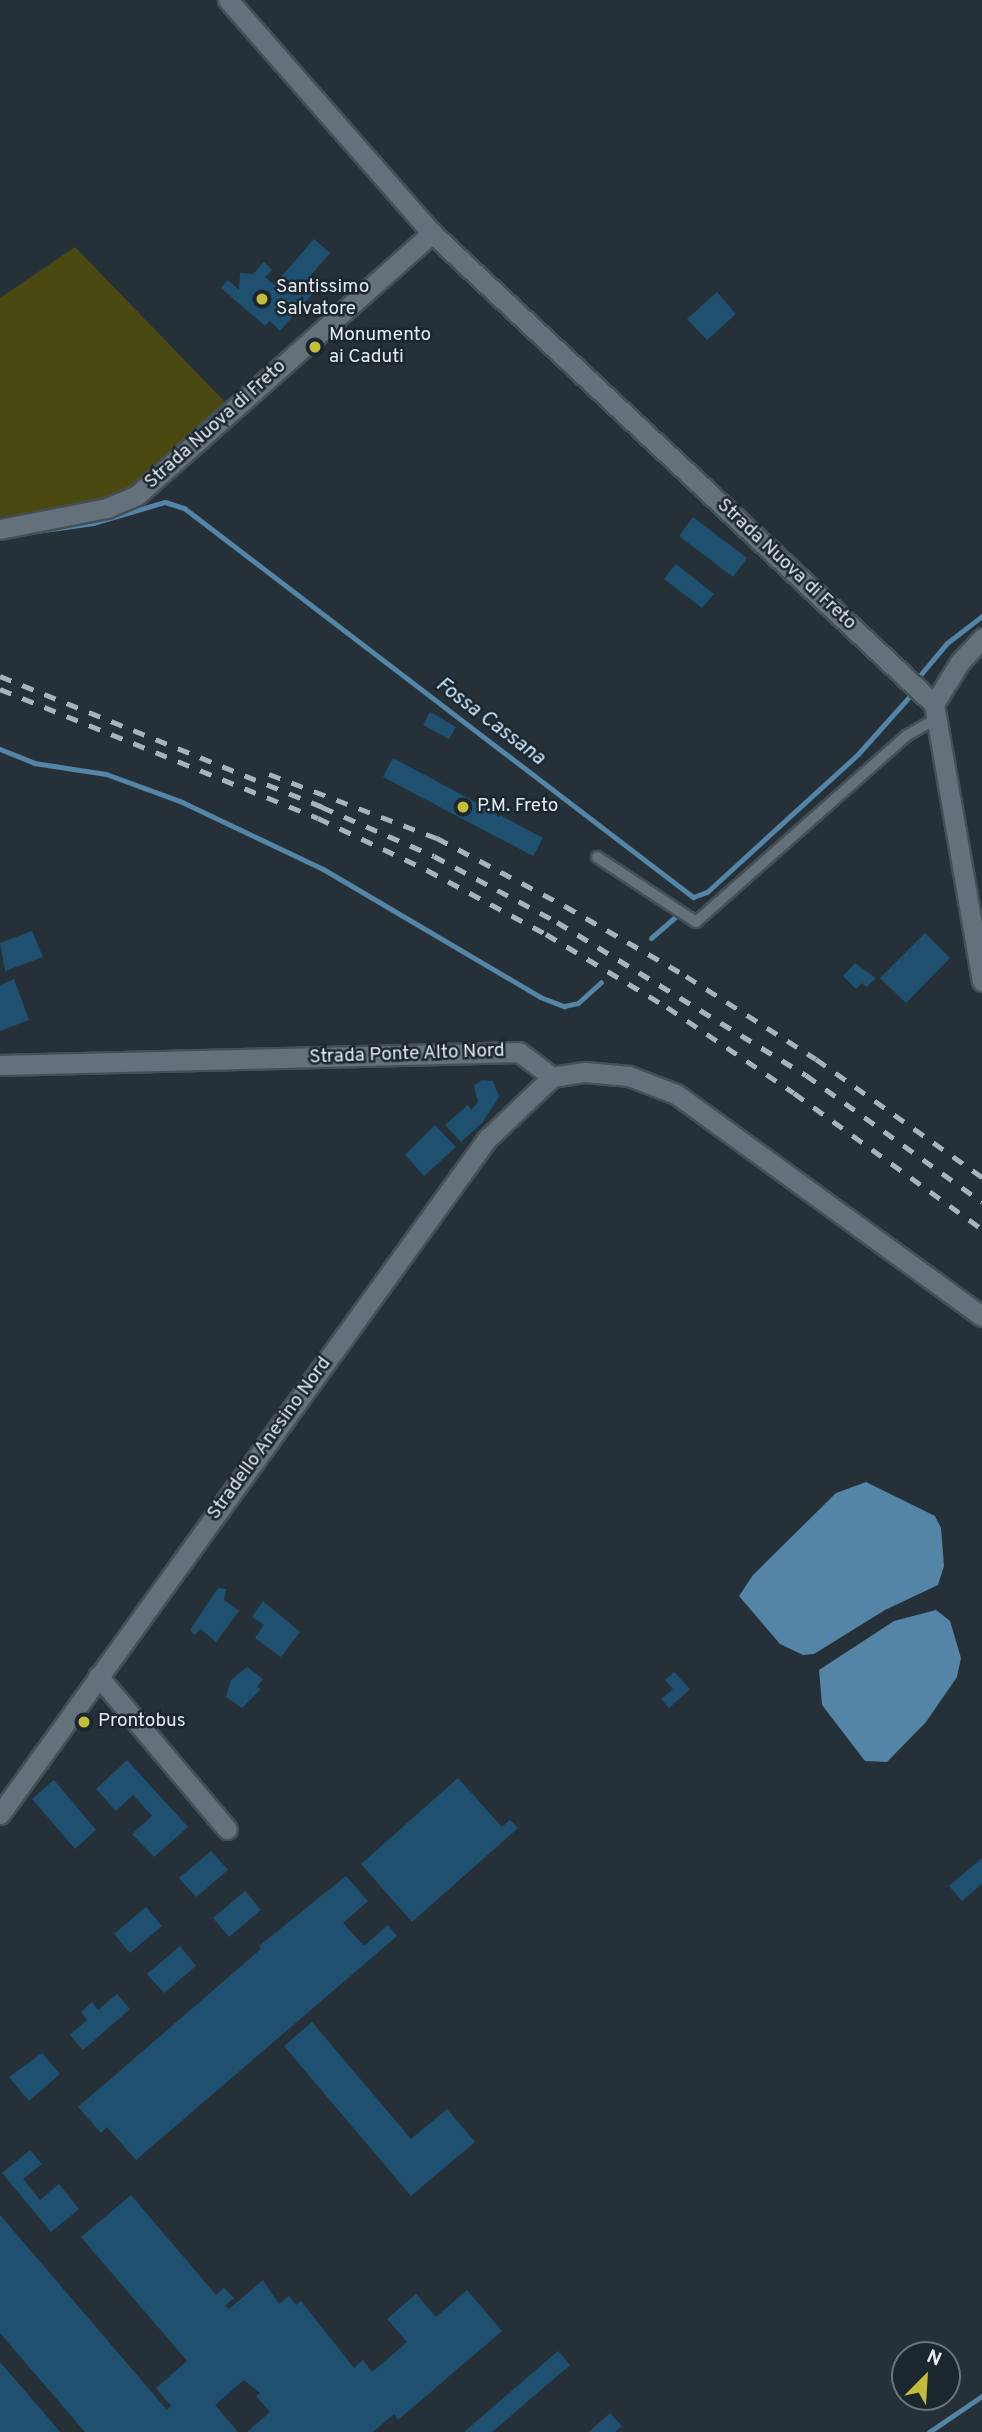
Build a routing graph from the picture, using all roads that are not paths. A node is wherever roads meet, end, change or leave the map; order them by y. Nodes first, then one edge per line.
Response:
1 (228, 0) edge
2 (432, 233) junction
3 (0, 529) edge
4 (982, 638) edge
5 (935, 711) junction
6 (597, 857) dead end
7 (982, 981) edge
8 (0, 1065) edge
9 (552, 1077) junction
10 (982, 1316) edge
11 (98, 1676) junction
12 (0, 1814) edge
13 (227, 1829) dead end

1 - 2 street, Strada Nuova di Freto
2 - 3 street, Strada Nuova di Freto
2 - 5 street, Strada Nuova di Freto
4 - 5 street
5 - 6 lane
5 - 7 street
8 - 9 street, Strada Ponte Alto Nord
9 - 10 street
9 - 11 street, Stradello Anesino Nord
11 - 12 street, Stradello Anesino Nord
11 - 13 street

